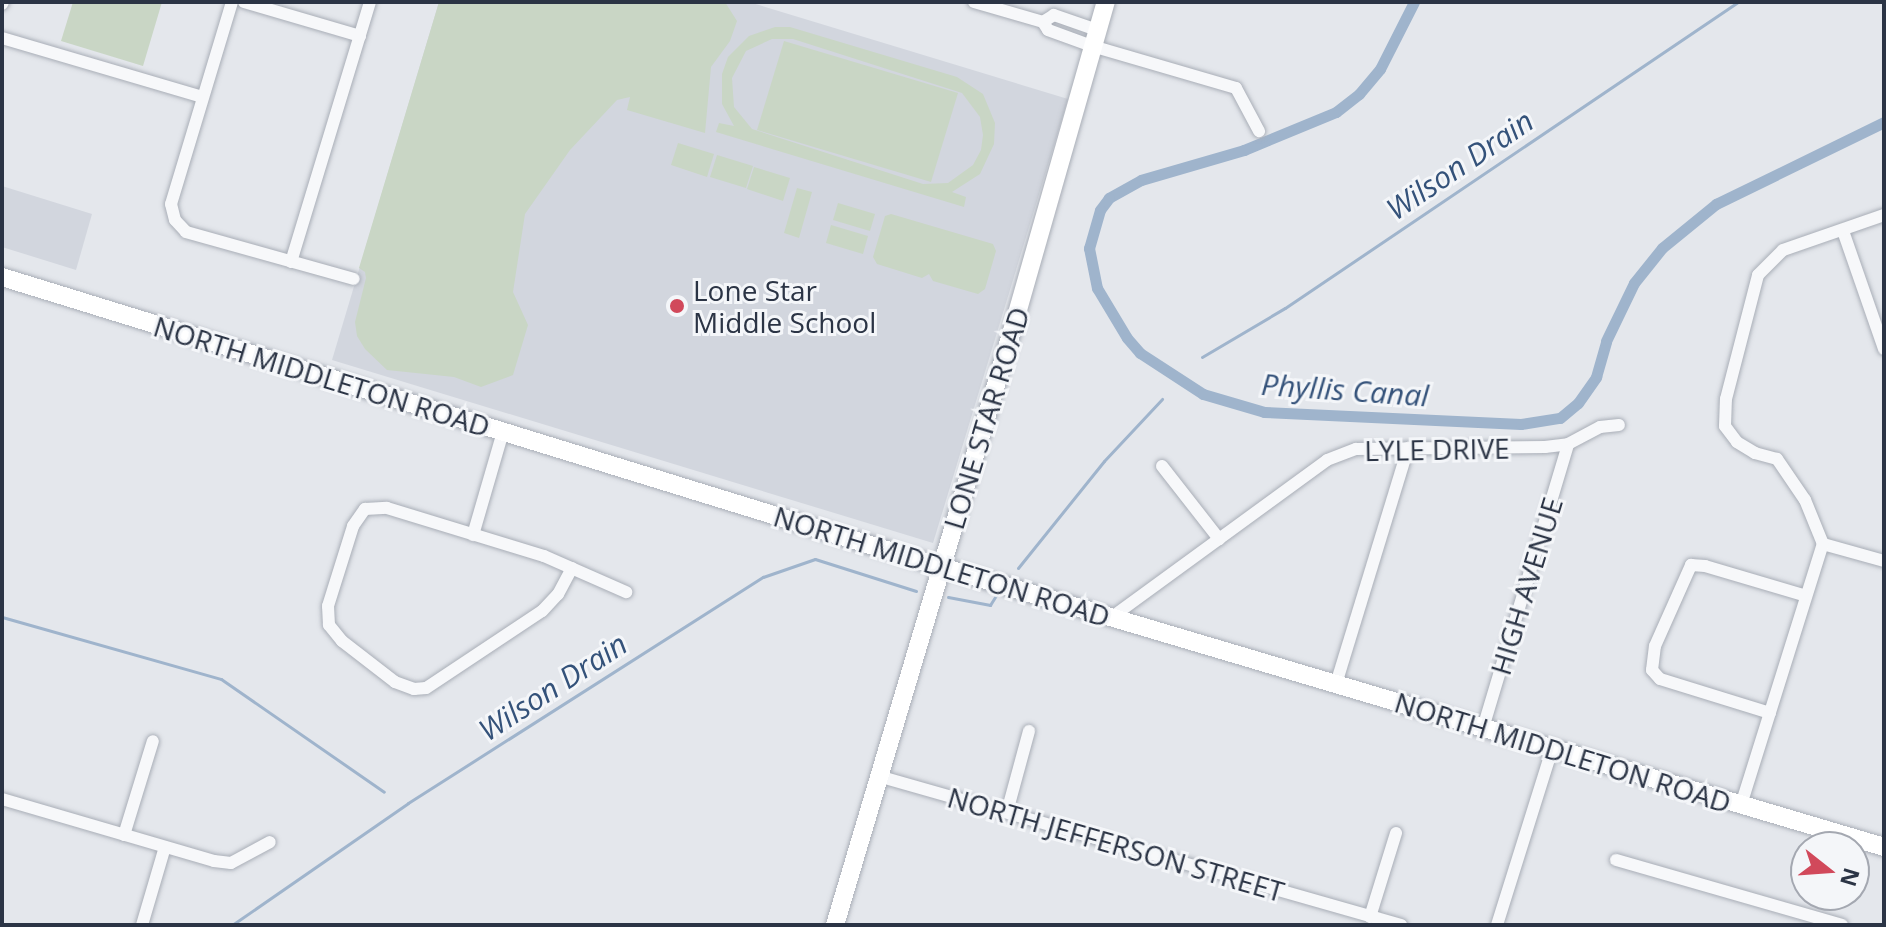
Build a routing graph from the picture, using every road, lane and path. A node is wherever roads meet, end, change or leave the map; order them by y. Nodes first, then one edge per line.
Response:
1 (232, 2) edge
2 (244, 2) edge
3 (370, 2) edge
4 (974, 2) edge
5 (1106, 2) edge
6 (996, 5) edge
7 (360, 36) junction
8 (2, 38) edge
9 (1095, 38) junction
10 (203, 97) junction
11 (1259, 131) dead end
12 (1884, 215) edge
13 (1843, 231) junction
14 (291, 262) junction
15 (2, 277) edge
16 (354, 279) dead end
17 (1884, 349) edge
18 (1619, 425) dead end
19 (503, 432) junction
20 (1568, 444) junction
21 (1408, 448) junction
22 (1162, 466) dead end
23 (473, 535) junction
24 (1219, 539) junction
25 (1823, 544) junction
26 (1884, 561) edge
27 (942, 567) junction
28 (572, 568) junction
29 (626, 592) dead end
30 (1806, 596) junction
31 (1112, 617) junction
32 (1336, 684) junction
33 (1770, 713) junction
34 (1483, 728) junction
35 (1029, 731) dead end
36 (153, 741) dead end
37 (1552, 749) junction
38 (878, 776) junction
39 (2, 799) edge
40 (1741, 805) junction
41 (1007, 812) junction
42 (1396, 833) dead end
43 (124, 835) junction
44 (270, 842) dead end
45 (165, 847) junction
46 (1884, 847) edge
47 (1616, 860) dead end
48 (1370, 917) junction
49 (1828, 923) edge
50 (142, 925) edge
51 (835, 925) edge
52 (1401, 925) edge
53 (1497, 925) edge
54 (1842, 925) edge

1 - 10 street
2 - 7 street
3 - 7 street
4 - 6 street
5 - 9 main road, LONE STAR ROAD
6 - 9 street
7 - 14 street
8 - 10 street
9 - 11 street
9 - 27 main road, LONE STAR ROAD
10 - 14 street
12 - 13 street
13 - 17 street
13 - 25 street
14 - 16 street
15 - 19 main road, NORTH MIDDLETON ROAD
18 - 20 street, LYLE DRIVE
19 - 23 street
19 - 27 main road, NORTH MIDDLETON ROAD
20 - 21 street, LYLE DRIVE
20 - 34 street, HIGH AVENUE
21 - 24 street, LYLE DRIVE
21 - 32 street
22 - 24 street
23 - 28 street
23 - 28 street
24 - 31 street, LYLE DRIVE
25 - 26 street
25 - 30 street
27 - 31 main road, NORTH MIDDLETON ROAD
27 - 38 main road, LONE STAR ROAD
28 - 29 street
30 - 33 street
30 - 33 street
31 - 32 main road, NORTH MIDDLETON ROAD
32 - 34 main road, NORTH MIDDLETON ROAD
33 - 40 street
34 - 37 main road, NORTH MIDDLETON ROAD
35 - 41 street
36 - 43 street
37 - 40 main road, NORTH MIDDLETON ROAD
37 - 53 street
38 - 41 street, NORTH JEFFERSON STREET
38 - 51 main road, LONE STAR ROAD
39 - 43 street
40 - 46 main road, NORTH MIDDLETON ROAD
41 - 48 street, NORTH JEFFERSON STREET
42 - 48 street
43 - 45 street
44 - 45 street
45 - 50 street
47 - 49 street
48 - 52 street, NORTH JEFFERSON STREET
49 - 54 street

